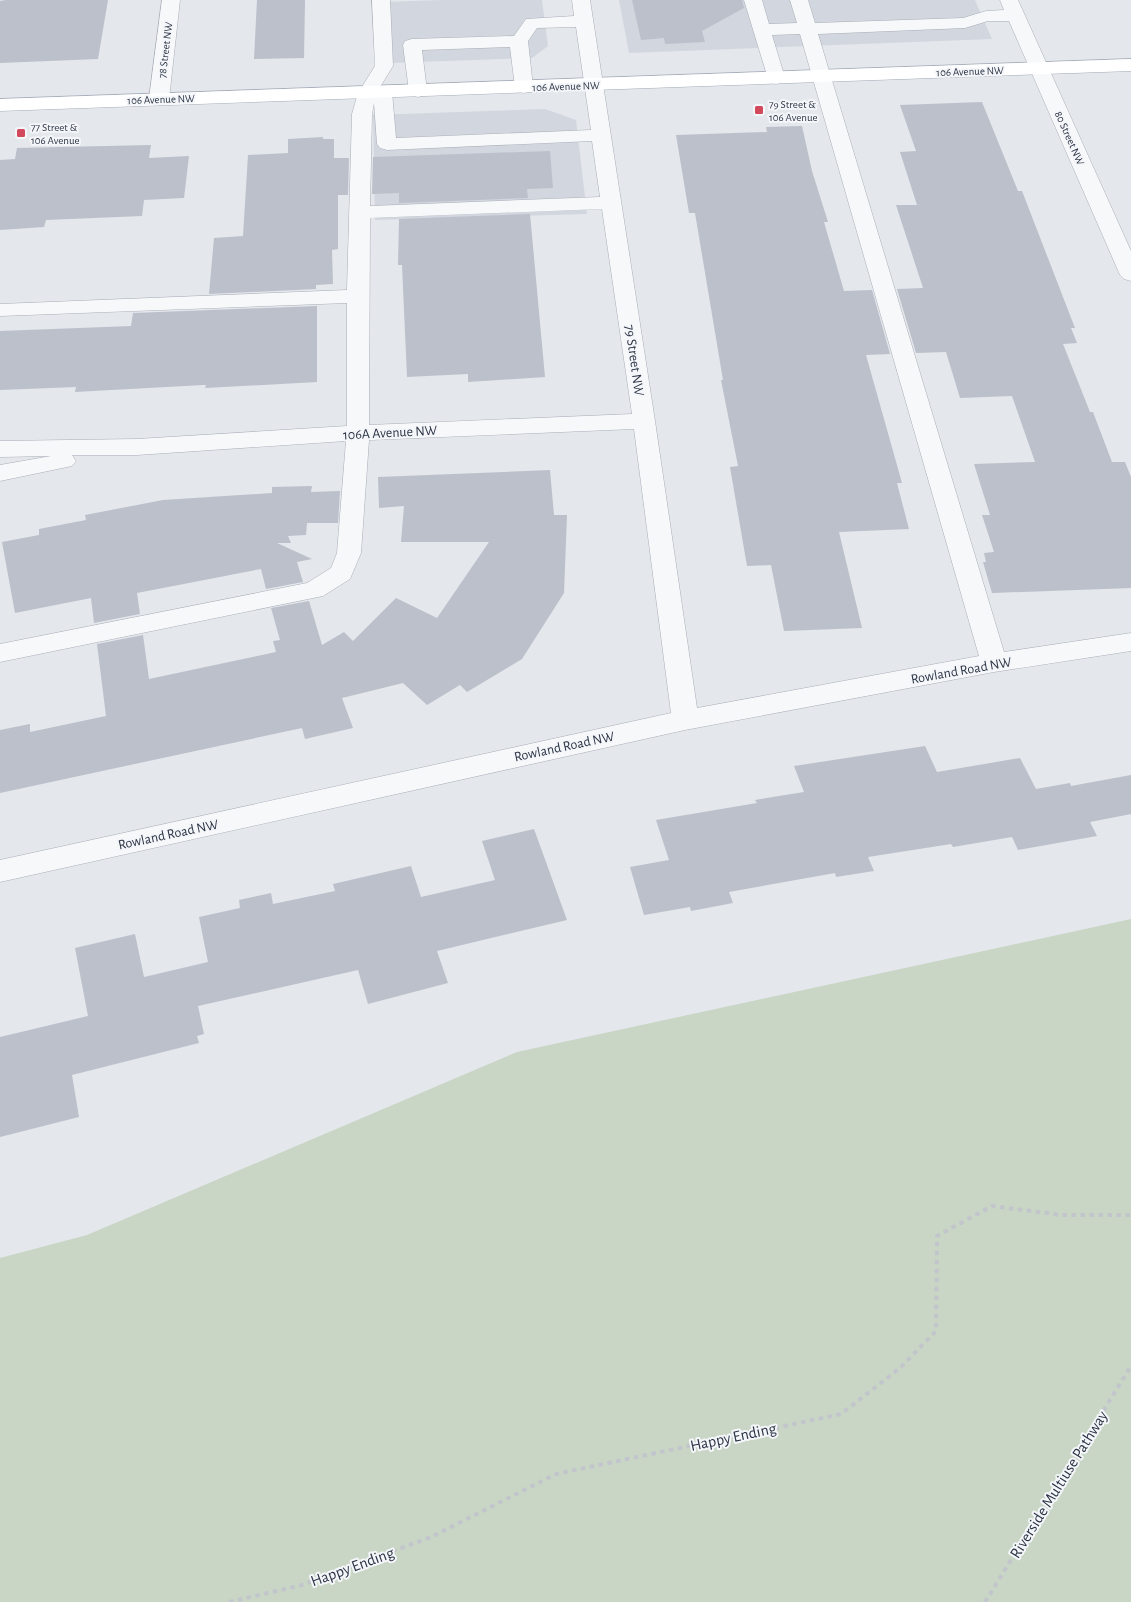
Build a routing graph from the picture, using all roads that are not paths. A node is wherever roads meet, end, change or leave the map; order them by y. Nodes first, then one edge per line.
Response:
1 (171, 0) edge
2 (381, 0) edge
3 (581, 0) edge
4 (753, 0) edge
5 (799, 0) edge
6 (1012, 8) edge
7 (584, 21) junction
8 (808, 29) junction
9 (761, 30) junction
10 (519, 41) junction
11 (1131, 65) edge
12 (1039, 68) junction
13 (822, 76) junction
14 (776, 78) junction
15 (594, 85) junction
16 (524, 87) junction
17 (418, 91) junction
18 (375, 92) junction
19 (159, 100) junction
20 (0, 105) edge
21 (601, 135) junction
22 (387, 144) junction
23 (361, 146) junction
24 (612, 203) junction
25 (360, 212) junction
26 (1131, 275) edge
27 (358, 296) junction
28 (0, 310) edge
29 (644, 421) junction
30 (358, 433) junction
31 (137, 447) junction
32 (0, 449) edge
33 (0, 473) edge
34 (1131, 642) edge
35 (0, 653) edge
36 (994, 663) junction
37 (684, 720) junction
38 (0, 871) edge

1 - 19 street, 78 Street NW
2 - 18 street
3 - 7 street, 79 Street NW
4 - 9 street
5 - 8 street
6 - 8 street
6 - 12 street, 80 Street NW
7 - 10 street
7 - 15 street, 79 Street NW
8 - 9 street
8 - 13 street
9 - 14 street
10 - 16 street
10 - 17 street
11 - 12 main road, 106 Avenue NW
12 - 13 main road, 106 Avenue NW
12 - 26 street, 80 Street NW
13 - 14 main road, 106 Avenue NW
13 - 36 street
14 - 15 main road, 106 Avenue NW
15 - 16 main road, 106 Avenue NW
15 - 21 street, 79 Street NW
16 - 17 main road, 106 Avenue NW
17 - 18 main road, 106 Avenue NW
18 - 19 main road, 106 Avenue NW
18 - 22 street
18 - 23 street
19 - 20 main road, 106 Avenue NW
21 - 22 street
21 - 24 street, 79 Street NW
22 - 23 street
23 - 25 street
24 - 25 street
24 - 29 street, 79 Street NW
25 - 27 street
27 - 28 street
27 - 30 street
29 - 30 street, 106A Avenue NW
29 - 37 street, 79 Street NW
30 - 31 street, 106A Avenue NW
30 - 35 street
31 - 32 street, 106A Avenue NW
31 - 33 street, 106A Avenue NW
34 - 36 street, Rowland Road NW
36 - 37 street, Rowland Road NW
37 - 38 street, Rowland Road NW

